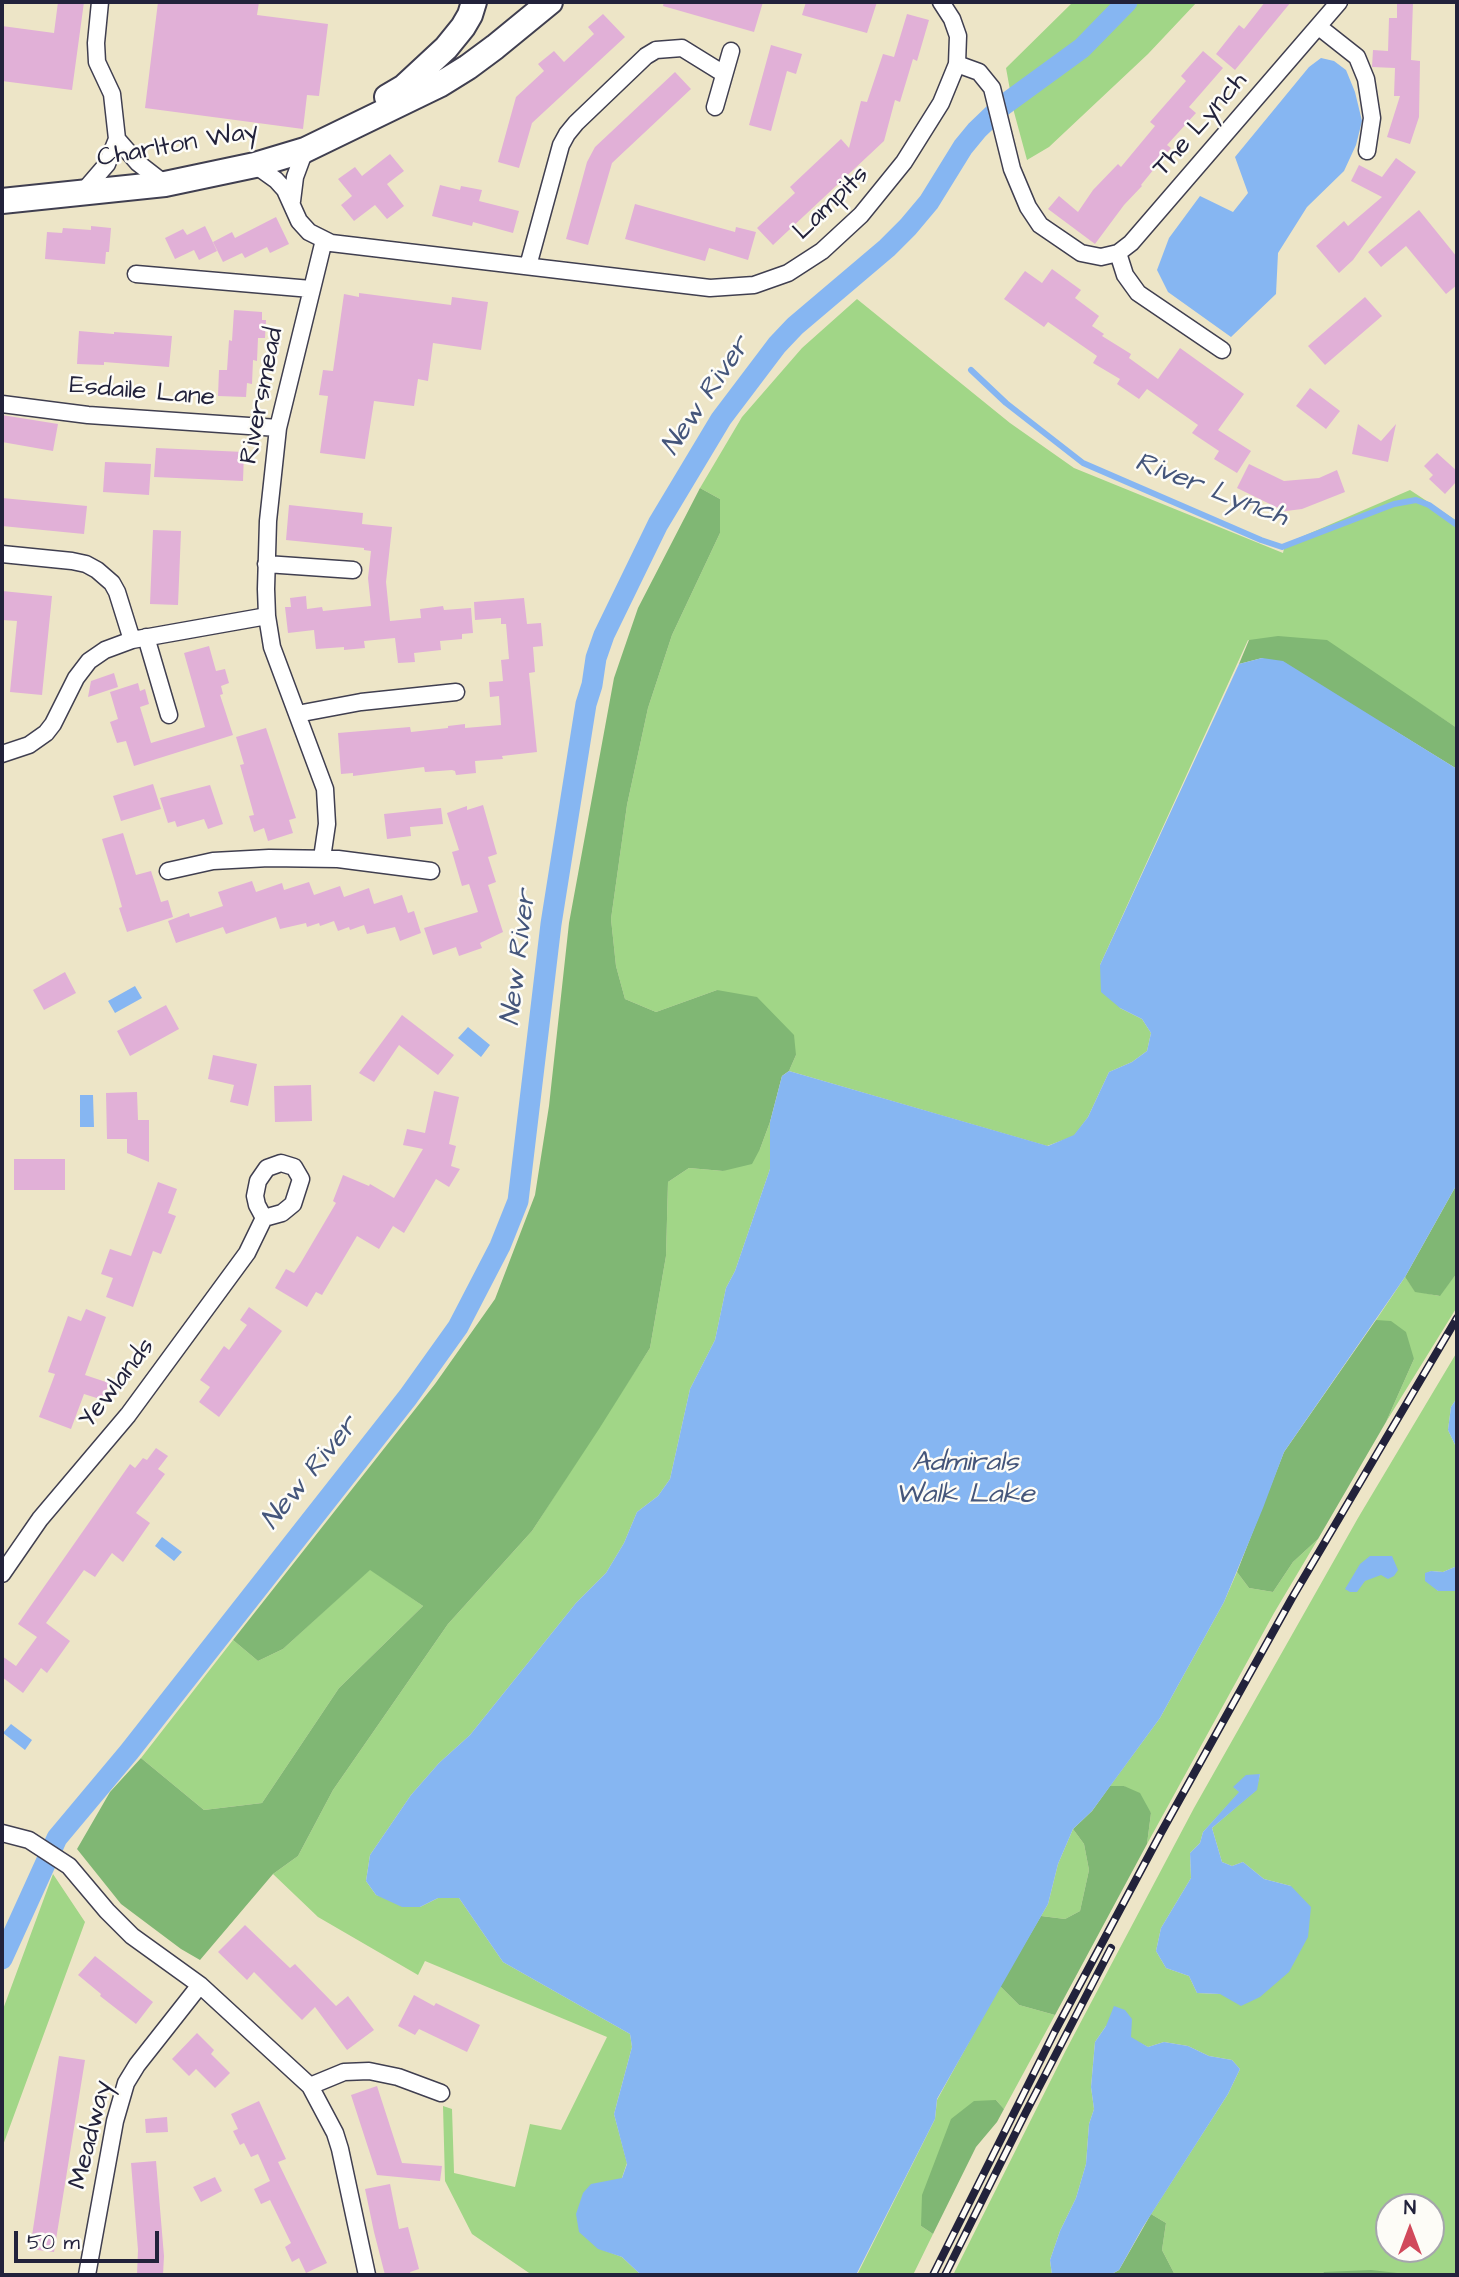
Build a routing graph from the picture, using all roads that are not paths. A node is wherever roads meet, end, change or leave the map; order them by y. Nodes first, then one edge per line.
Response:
1 (100, 2) edge
2 (474, 2) edge
3 (550, 2) edge
4 (941, 2) edge
5 (1339, 2) edge
6 (1319, 27) junction
7 (731, 51) dead end
8 (957, 64) junction
9 (724, 74) junction
10 (715, 107) dead end
11 (359, 125) junction
12 (117, 139) junction
13 (304, 149) junction
14 (1367, 151) dead end
15 (255, 165) junction
16 (164, 184) junction
17 (82, 193) junction
18 (2, 201) edge
19 (292, 201) junction
20 (324, 240) junction
21 (1118, 253) junction
22 (528, 265) junction
23 (136, 274) dead end
24 (311, 289) junction
25 (1222, 350) dead end
26 (2, 404) edge
27 (278, 428) junction
28 (2, 554) edge
29 (266, 564) junction
30 (353, 569) dead end
31 (267, 616) junction
32 (139, 639) junction
33 (456, 692) dead end
34 (297, 714) junction
35 (169, 715) dead end
36 (2, 754) edge
37 (322, 858) junction
38 (167, 871) dead end
39 (431, 871) dead end
40 (264, 1218) dead end
41 (2, 1574) edge
42 (2, 1833) edge
43 (200, 1986) junction
44 (310, 2086) junction
45 (441, 2094) dead end
46 (87, 2275) edge
47 (367, 2275) edge

1 - 12 street
2 - 11 main road, Charlton Way
3 - 11 main road, Charlton Way
4 - 8 street, Lampits
5 - 6 street, The Lynch
6 - 14 street
6 - 21 street, The Lynch
7 - 9 street
8 - 21 street
8 - 22 street, Lampits
9 - 10 street
9 - 22 street
11 - 13 main road, Charlton Way
12 - 16 street
12 - 17 street
13 - 15 main road, Charlton Way
13 - 19 street
15 - 16 main road, Charlton Way
15 - 19 street
16 - 17 main road, Charlton Way
17 - 18 main road, Charlton Way
19 - 20 street
20 - 22 street, Lampits
20 - 24 street, Riversmead
21 - 25 street
23 - 24 street
24 - 27 street, Riversmead
26 - 27 street, Esdaile Lane
27 - 29 street, Riversmead
28 - 32 street
29 - 30 street
29 - 31 street, Riversmead
31 - 32 street
31 - 34 street, Riversmead
32 - 35 street
32 - 36 street
33 - 34 street
34 - 37 street, Riversmead
37 - 38 street
37 - 39 street
40 - 41 street, Yewlands
42 - 43 street
43 - 44 street
43 - 46 street, Meadway
44 - 45 street
44 - 47 street

